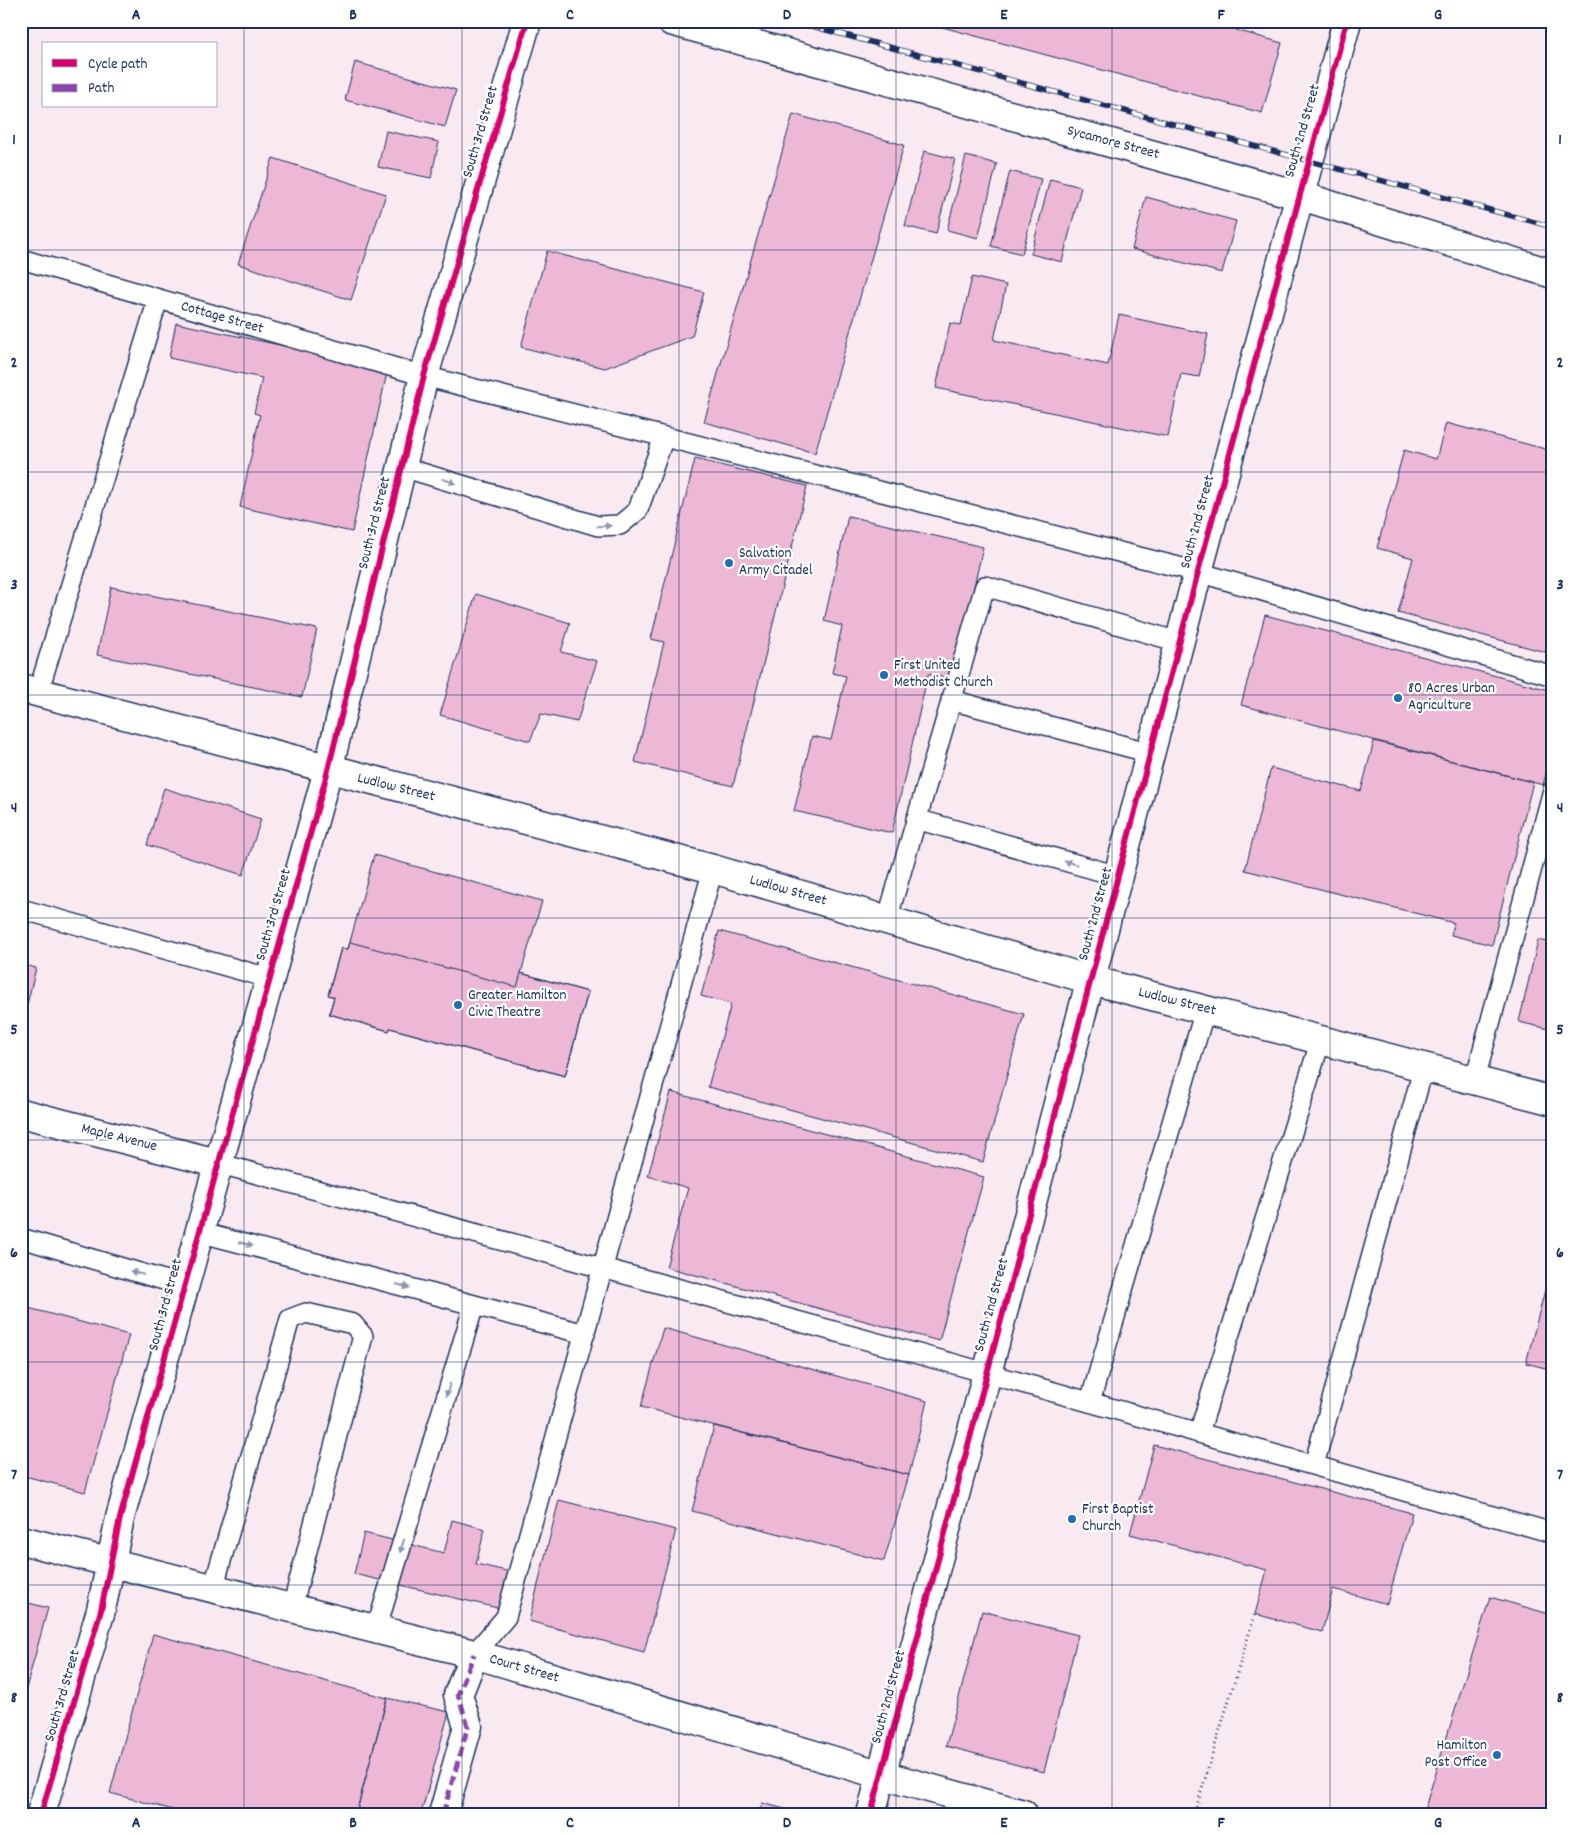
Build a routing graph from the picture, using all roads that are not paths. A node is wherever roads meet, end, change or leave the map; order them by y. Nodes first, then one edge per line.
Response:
1 (527, 21) edge
2 (671, 21) edge
3 (1347, 21) edge
4 (1298, 195) junction
5 (21, 259) edge
6 (1553, 274) edge
7 (158, 299) junction
8 (424, 376) junction
9 (664, 437) junction
10 (402, 467) junction
11 (1198, 572) junction
12 (1179, 642) junction
13 (1553, 676) edge
14 (30, 691) edge
15 (951, 700) junction
16 (1151, 753) junction
17 (328, 770) junction
18 (1553, 790) edge
19 (916, 819) junction
20 (713, 869) junction
21 (1118, 876) junction
22 (21, 908) edge
23 (886, 920) junction
24 (269, 978) junction
25 (1091, 980) junction
26 (1205, 1010) junction
27 (1321, 1039) junction
28 (1424, 1066) junction
29 (1475, 1079) junction
30 (1553, 1100) edge
31 (21, 1113) edge
32 (217, 1163) junction
33 (198, 1232) junction
34 (21, 1238) edge
35 (603, 1268) junction
36 (184, 1286) junction
37 (474, 1305) junction
38 (585, 1334) junction
39 (987, 1373) junction
40 (1090, 1402) junction
41 (1199, 1432) junction
42 (1314, 1465) junction
43 (1553, 1532) edge
44 (21, 1540) edge
45 (110, 1561) junction
46 (213, 1589) junction
47 (292, 1608) junction
48 (376, 1630) junction
49 (474, 1654) junction
50 (882, 1775) junction
51 (42, 1814) edge
52 (443, 1814) edge
53 (871, 1814) edge
54 (1023, 1814) edge

1 - 8 street, South 3rd Street
2 - 4 street, Sycamore Street
3 - 4 street, South 2nd Street
4 - 6 street, Sycamore Street
4 - 11 street, South 2nd Street
5 - 7 lane, Cottage Street
7 - 8 lane, Cottage Street
7 - 14 lane
8 - 9 lane, Cottage Street
8 - 10 street, South 3rd Street
10 -> 9 lane
9 - 11 lane, Cottage Street
10 - 17 street, South 3rd Street
11 - 12 street, South 2nd Street
11 - 13 lane, Cottage Street
12 - 15 lane
12 - 16 street, South 2nd Street
14 - 17 street, Ludlow Street
15 - 16 lane
15 - 19 lane
16 - 21 street, South 2nd Street
17 - 20 street, Ludlow Street
17 - 24 street, South 3rd Street
18 - 29 lane
21 -> 19 lane
19 - 23 lane
20 - 23 street, Ludlow Street
20 - 35 lane
21 - 25 street, South 2nd Street
22 - 24 lane
23 - 25 street, Ludlow Street
24 - 32 street, South 3rd Street
25 - 26 street, Ludlow Street
25 - 39 street, South 2nd Street
26 - 27 street, Ludlow Street
26 - 40 lane
27 - 28 street, Ludlow Street
27 - 41 lane
28 - 29 street, Ludlow Street
28 - 42 lane
29 - 30 street, Ludlow Street
31 - 32 street, Maple Avenue
32 - 33 street, South 3rd Street
32 - 35 lane
33 - 36 street, South 3rd Street
33 -> 37 lane
36 -> 34 lane
35 - 38 lane
35 - 39 lane
36 - 45 street, South 3rd Street
37 - 38 lane
37 -> 48 lane
38 - 49 lane
39 - 40 lane
39 - 50 street, South 2nd Street
40 - 41 lane
41 - 42 lane
42 - 43 lane
44 - 45 street, Court Street
45 - 46 street, Court Street
45 - 51 street, South 3rd Street
46 - 47 street, Court Street
46 - 47 lane
47 - 48 street, Court Street
48 - 49 street, Court Street
49 - 50 street, Court Street
49 - 52 street
50 - 53 street, South 2nd Street
50 - 54 street, Court Street

